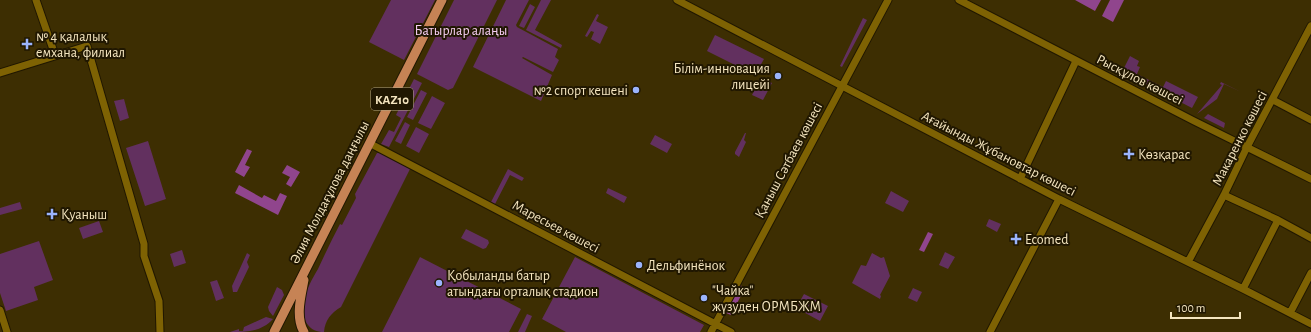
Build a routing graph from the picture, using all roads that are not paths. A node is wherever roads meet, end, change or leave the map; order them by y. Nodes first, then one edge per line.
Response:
1 (36, 0) edge
2 (442, 0) edge
3 (677, 0) edge
4 (888, 0) edge
5 (959, 0) edge
6 (1311, 26) edge
7 (55, 55) junction
8 (1076, 61) junction
9 (0, 73) edge
10 (842, 86) junction
11 (1273, 100) junction
12 (1311, 120) edge
13 (369, 144) junction
14 (1247, 147) junction
15 (1020, 179) junction
16 (1311, 179) edge
17 (1224, 195) junction
18 (1059, 199) junction
19 (1278, 220) junction
20 (1311, 238) edge
21 (1188, 262) junction
22 (305, 271) junction
23 (1311, 273) edge
24 (1243, 289) junction
25 (0, 310) edge
26 (1290, 313) junction
27 (715, 324) junction
28 (1311, 324) edge
29 (7, 332) edge
30 (160, 332) edge
31 (274, 332) edge
32 (304, 332) edge
33 (711, 332) edge
34 (731, 332) edge
35 (990, 332) edge

1 - 7 street
2 - 13 main road, Әлия Молдағұлова даңғылы / KAZ10
3 - 10 street, Ағайынды Жұбановтар көшесі
4 - 10 street, Қаныш Сәтбаев көшесі
5 - 8 street, Рысқұлов көшсеі
6 - 11 street, Макаренко көшесі
7 - 9 street
7 - 30 street
8 - 14 street, Рысқұлов көшсеі
8 - 15 street
10 - 15 street, Ағайынды Жұбановтар көшесі
10 - 27 street, Қаныш Сәтбаев көшесі
11 - 12 street
11 - 14 street, Макаренко көшесі
13 - 22 main road, Әлия Молдағұлова даңғылы / KAZ10
13 - 27 street, Маресьев көшесі
14 - 16 street, Рысқұлов көшсеі
14 - 17 street, Макаренко көшесі
15 - 18 street, Ағайынды Жұбановтар көшесі
17 - 19 street
17 - 21 street, Макаренко көшесі
18 - 21 street, Ағайынды Жұбановтар көшесі
18 - 35 street
19 - 20 street
19 - 24 street
21 - 24 street, Ағайынды Жұбановтар көшесі
22 - 31 main road, Әлия Молдағұлова даңғылы / KAZ10
22 - 32 main road
23 - 26 street
24 - 26 street, Ағайынды Жұбановтар көшесі
25 - 29 street
26 - 28 street, Ағайынды Жұбановтар көшесі
27 - 33 street, Қаныш Сәтбаев көшесі
27 - 34 street, Маресьев көшесі

